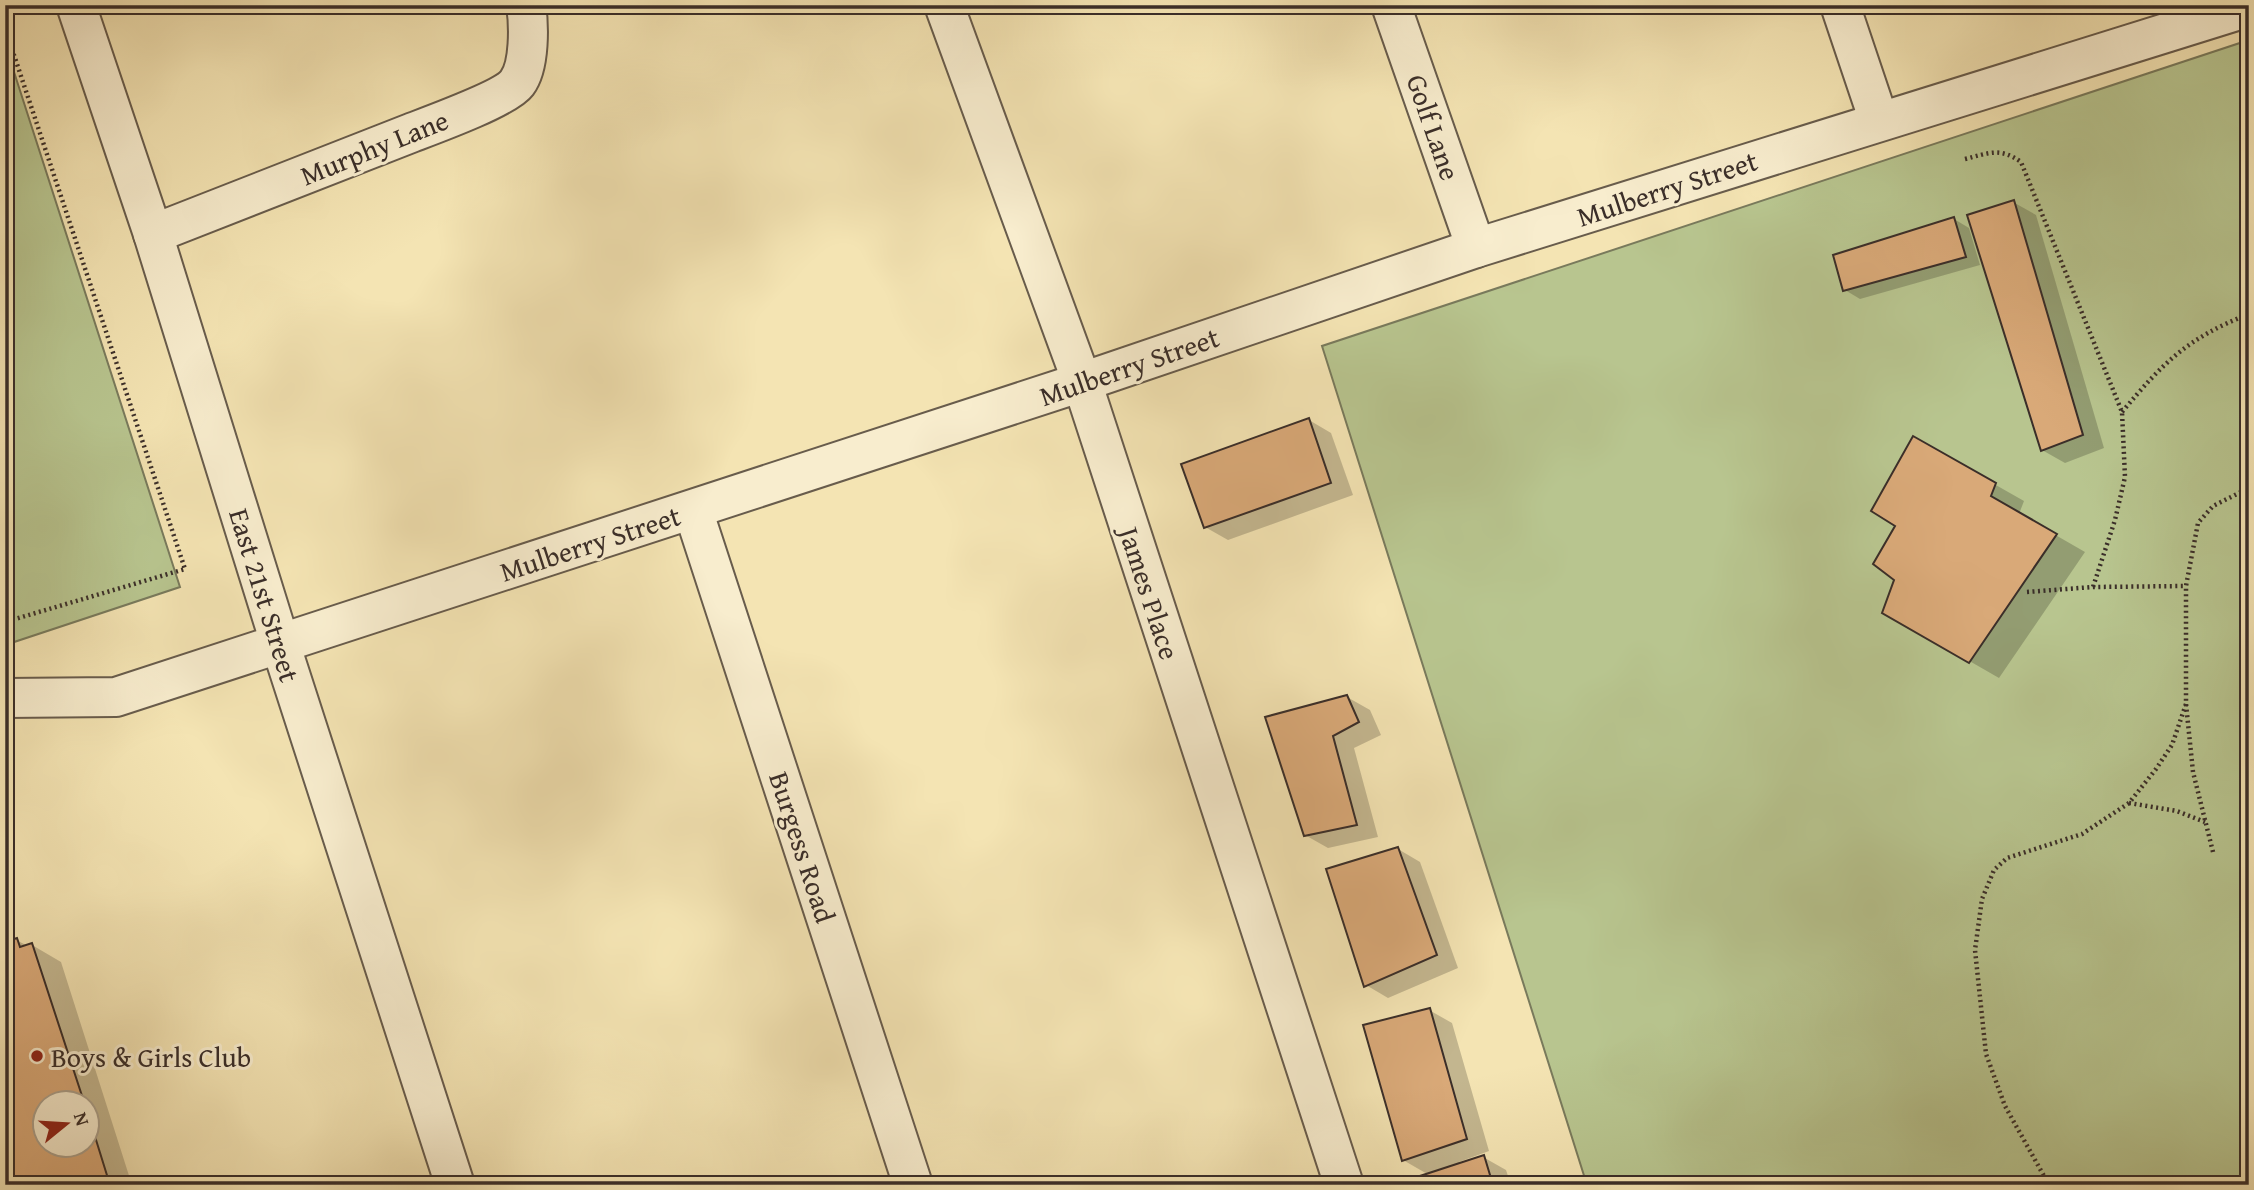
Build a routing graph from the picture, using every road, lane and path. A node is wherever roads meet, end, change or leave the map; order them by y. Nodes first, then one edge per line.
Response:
1 (76, 5) edge
2 (526, 5) edge
3 (944, 5) edge
4 (1391, 5) edge
5 (1840, 5) edge
6 (2249, 7) edge
7 (5, 28) edge
8 (1880, 121) junction
9 (1965, 159) dead end
10 (153, 234) junction
11 (1476, 248) junction
12 (2249, 314) edge
13 (1082, 382) junction
14 (2122, 412) junction
15 (2249, 488) edge
16 (693, 510) junction
17 (2186, 586) junction
18 (2092, 587) junction
19 (2027, 592) dead end
20 (5, 622) edge
21 (280, 643) junction
22 (5, 698) edge
23 (2186, 704) junction
24 (2129, 803) junction
25 (2206, 823) junction
26 (2213, 852) dead end
27 (455, 1185) edge
28 (913, 1185) edge
29 (1344, 1185) edge
30 (2049, 1185) edge

1 - 10 street, East 21st Street
2 - 10 street, Murphy Lane
3 - 13 street, James Place
4 - 11 street, Golf Lane
5 - 8 street
6 - 8 street, Mulberry Street
7 - 20 path
8 - 11 street, Mulberry Street
9 - 14 path
10 - 21 street, East 21st Street
11 - 13 street, Mulberry Street
12 - 14 path
13 - 16 street, Mulberry Street
13 - 29 street, James Place
14 - 18 path
15 - 17 path
16 - 21 street, Mulberry Street
16 - 28 street, Burgess Road
17 - 18 path
17 - 23 path
18 - 19 path
21 - 22 street, Mulberry Street
21 - 27 street, East 21st Street
23 - 24 path
23 - 25 path
24 - 25 path
24 - 30 path
25 - 26 path

